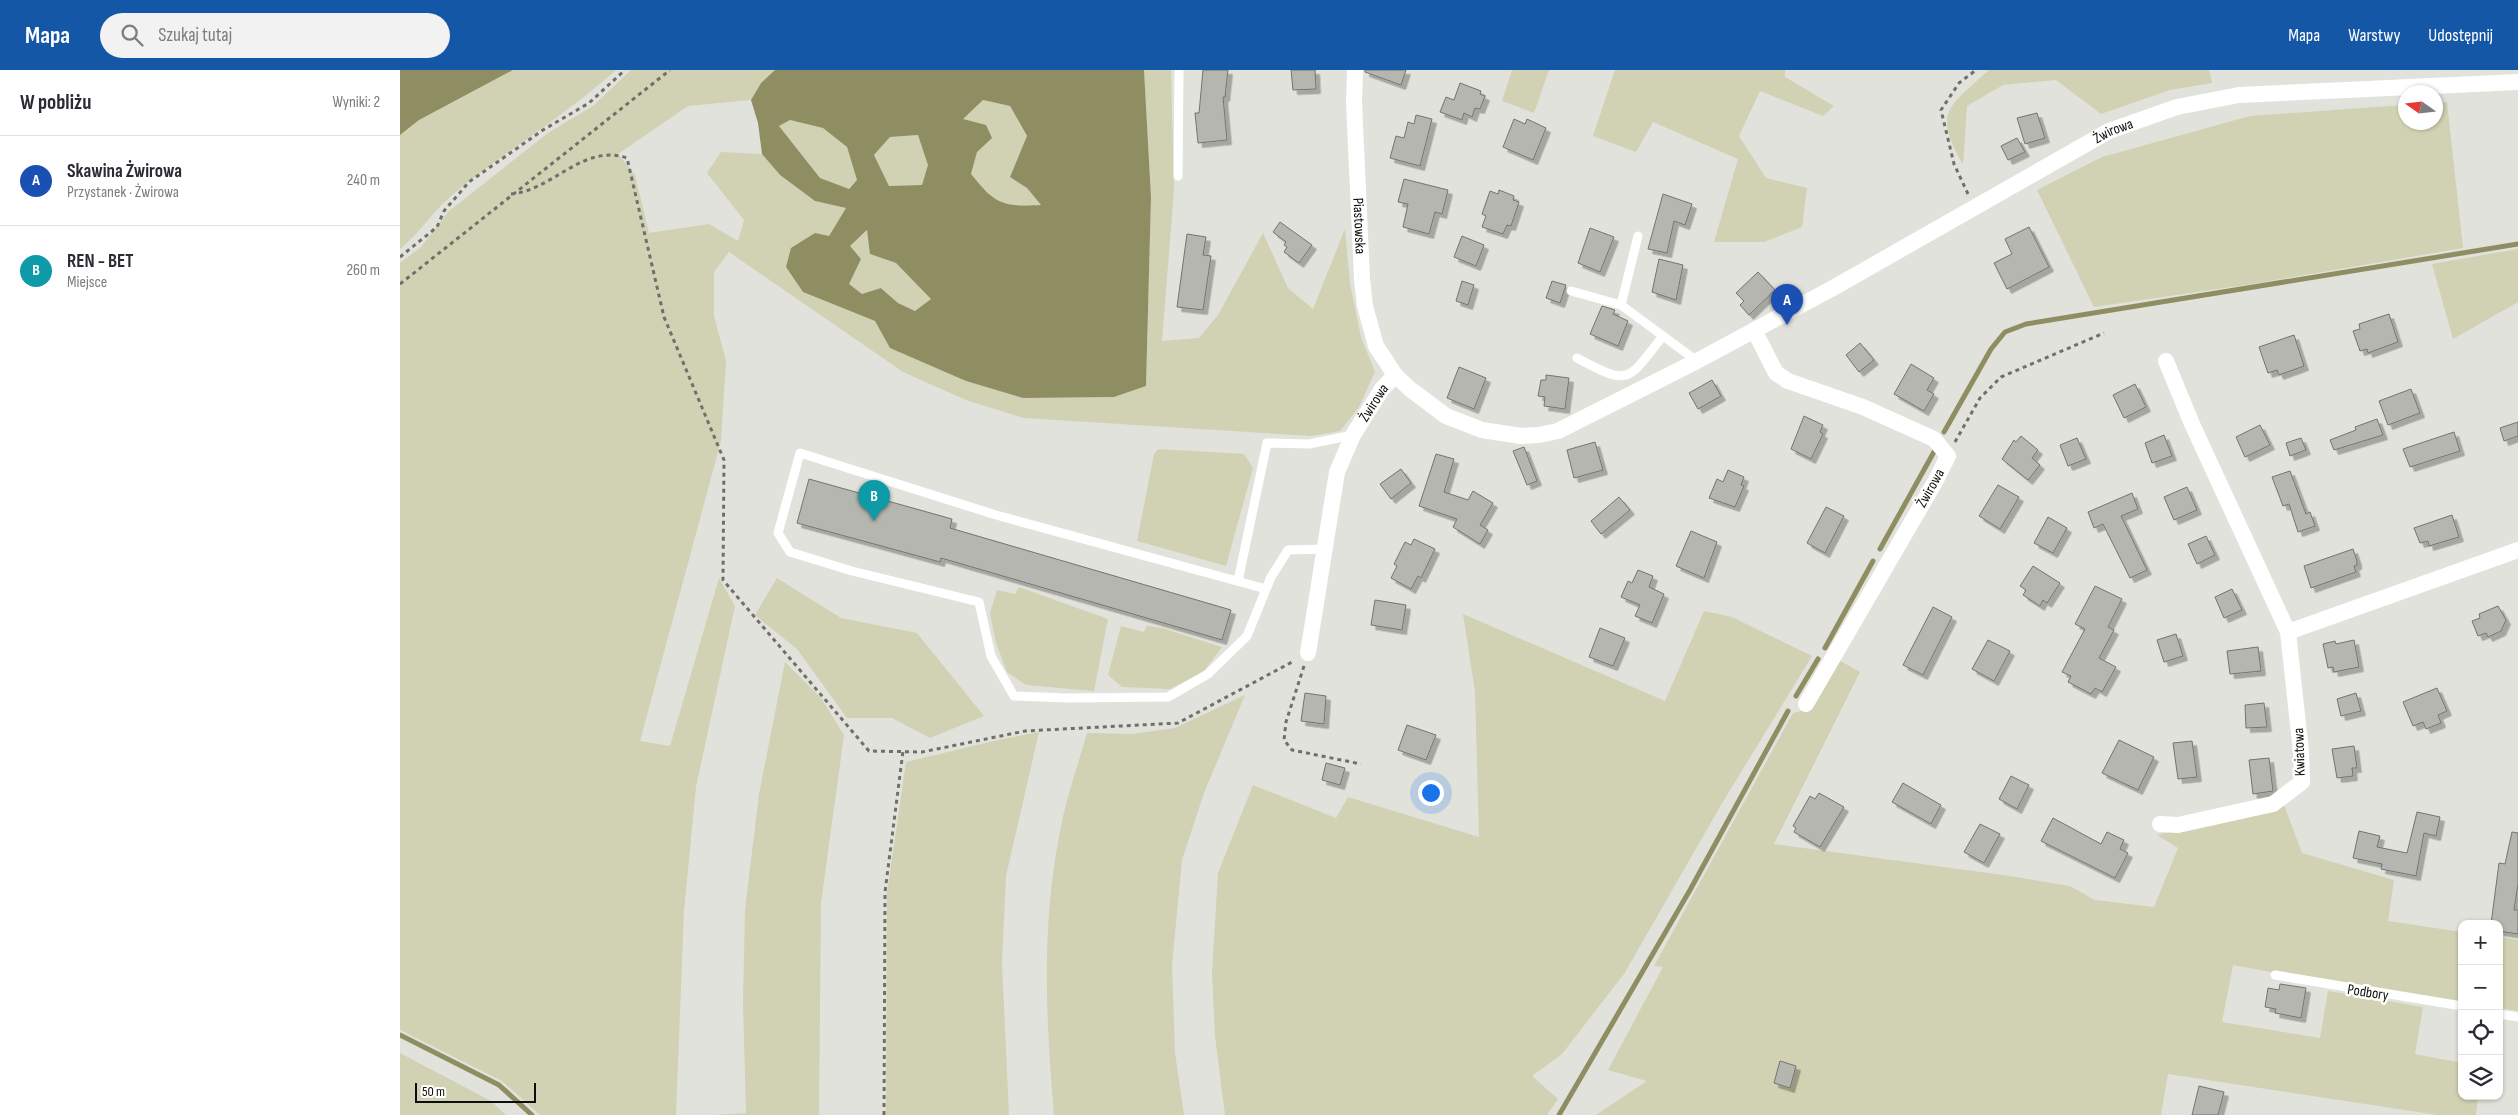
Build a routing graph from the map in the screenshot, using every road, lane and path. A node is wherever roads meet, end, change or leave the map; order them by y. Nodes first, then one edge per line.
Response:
1 (624, 70) edge
2 (670, 70) edge
3 (1179, 70) edge
4 (1355, 70) edge
5 (1976, 70) edge
6 (2518, 82) edge
7 (627, 158) dead end
8 (1178, 176) dead end
9 (511, 194) junction
10 (1974, 208) junction
11 (1638, 236) dead end
12 (400, 256) edge
13 (400, 284) edge
14 (1572, 291) dead end
15 (1621, 305) junction
16 (1754, 330) junction
17 (2104, 333) dead end
18 (1663, 336) junction
19 (1577, 358) dead end
20 (1697, 361) junction
21 (2166, 361) dead end
22 (1395, 375) junction
23 (1352, 435) junction
24 (1948, 456) junction
25 (1326, 549) junction
26 (2518, 550) edge
27 (1238, 581) junction
28 (1266, 589) junction
29 (2288, 632) junction
30 (1308, 653) joint
31 (1806, 704) dead end
32 (903, 751) dead end
33 (1362, 764) dead end
34 (2160, 824) dead end
35 (2275, 975) dead end
36 (2458, 1005) edge
37 (2503, 1015) edge
38 (2518, 1017) edge
39 (884, 1115) edge

1 - 12 path
2 - 9 path
3 - 8 lane
4 - 22 street, Piastowska
5 - 10 path
6 - 10 street, Żwirowa
7 - 9 path
9 - 13 path
10 - 16 street, Żwirowa
11 - 15 lane
14 - 15 lane
15 - 18 lane
16 - 20 street, Żwirowa
16 - 24 street, Żwirowa
17 - 24 path
18 - 19 lane
18 - 20 lane
20 - 22 street, Żwirowa
21 - 29 street, Kwiatowa
22 - 23 street, Żwirowa
23 - 25 street, Żwirowa
23 - 27 lane
24 - 31 street, Żwirowa
25 - 28 lane
25 - 30 street, Żwirowa
26 - 29 street
27 - 28 lane
27 - 28 lane
29 - 34 street, Kwiatowa
30 - 33 path
32 - 39 path
35 - 36 lane, Podbory
37 - 38 lane

